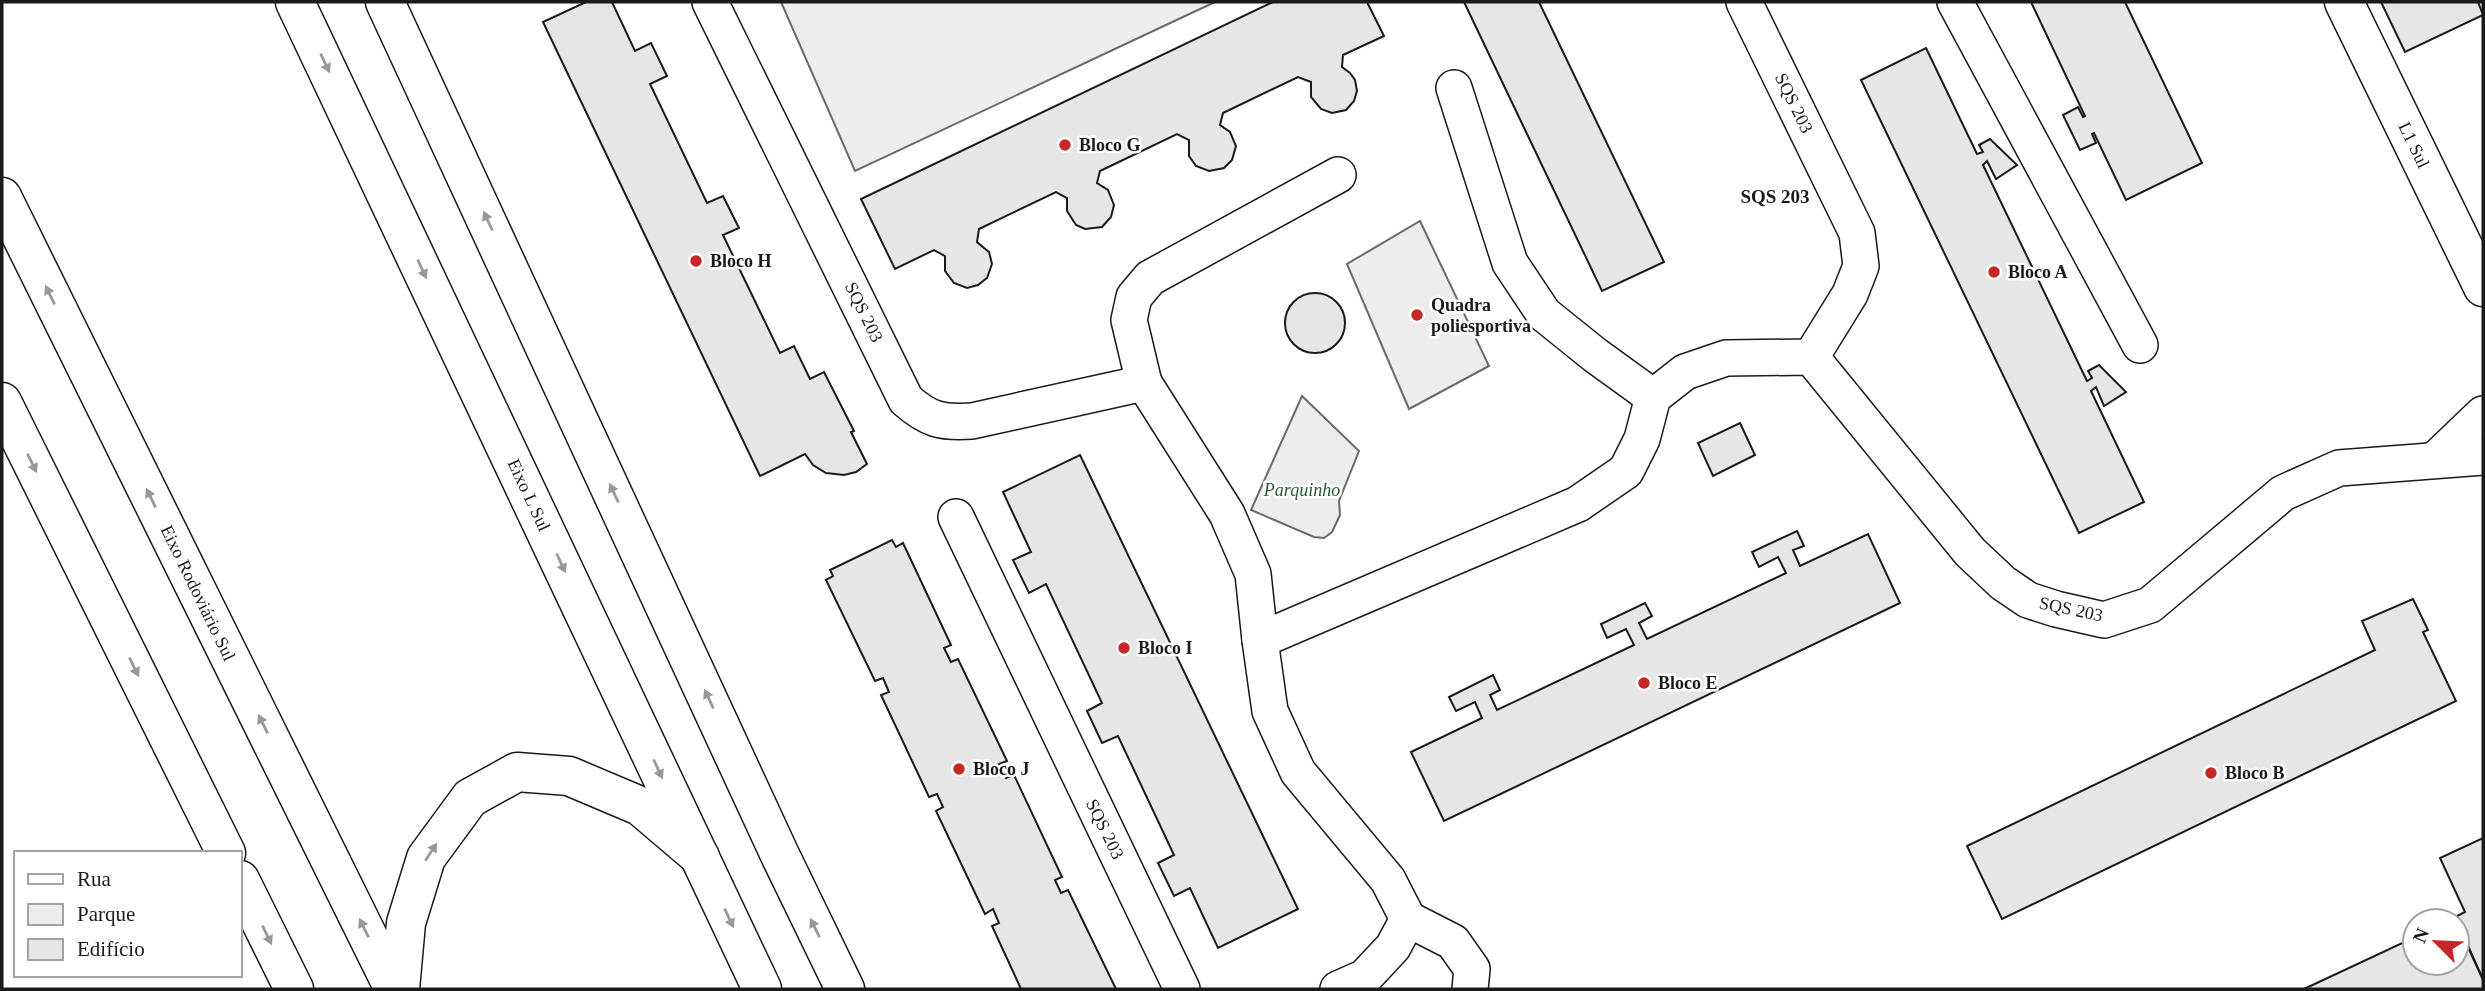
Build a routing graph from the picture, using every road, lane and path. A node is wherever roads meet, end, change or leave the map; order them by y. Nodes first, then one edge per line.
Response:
1 (295, 2) edge
2 (385, 2) edge
3 (710, 2) edge
4 (1744, 2) edge
5 (1955, 2) edge
6 (2344, 2) edge
7 (1454, 88) dead end
8 (1338, 175) dead end
9 (2, 197) edge
10 (2483, 287) edge
11 (2140, 345) dead end
12 (1811, 357) junction
13 (1144, 383) junction
14 (1653, 397) junction
15 (2, 402) edge
16 (2483, 414) edge
17 (2483, 457) edge
18 (2435, 460) junction
19 (956, 517) dead end
20 (1260, 640) junction
21 (225, 851) edge
22 (700, 857) junction
23 (242, 884) edge
24 (1408, 919) junction
25 (294, 989) edge
26 (394, 989) edge
27 (400, 989) edge
28 (762, 989) edge
29 (845, 989) edge
30 (1182, 989) edge
31 (1338, 989) edge
32 (1470, 989) edge

1 -> 22 main road, Eixo L Sul
29 -> 2 main road
3 - 13 street, SQS 203
4 - 12 street, SQS 203
5 - 11 street
6 - 10 main road, L1 Sul
7 - 14 street
8 - 13 street
26 -> 9 main road, Eixo Rodoviário Sul
12 - 14 street
12 - 18 street, SQS 203
13 - 20 street
14 - 20 street
15 -> 21 main road
16 - 18 street
17 - 18 street, SQS 203
19 - 30 street, SQS 203
20 - 24 street
27 -> 22 main road
22 -> 28 main road, Eixo L Sul
23 -> 25 main road
24 - 31 street
24 - 32 street

